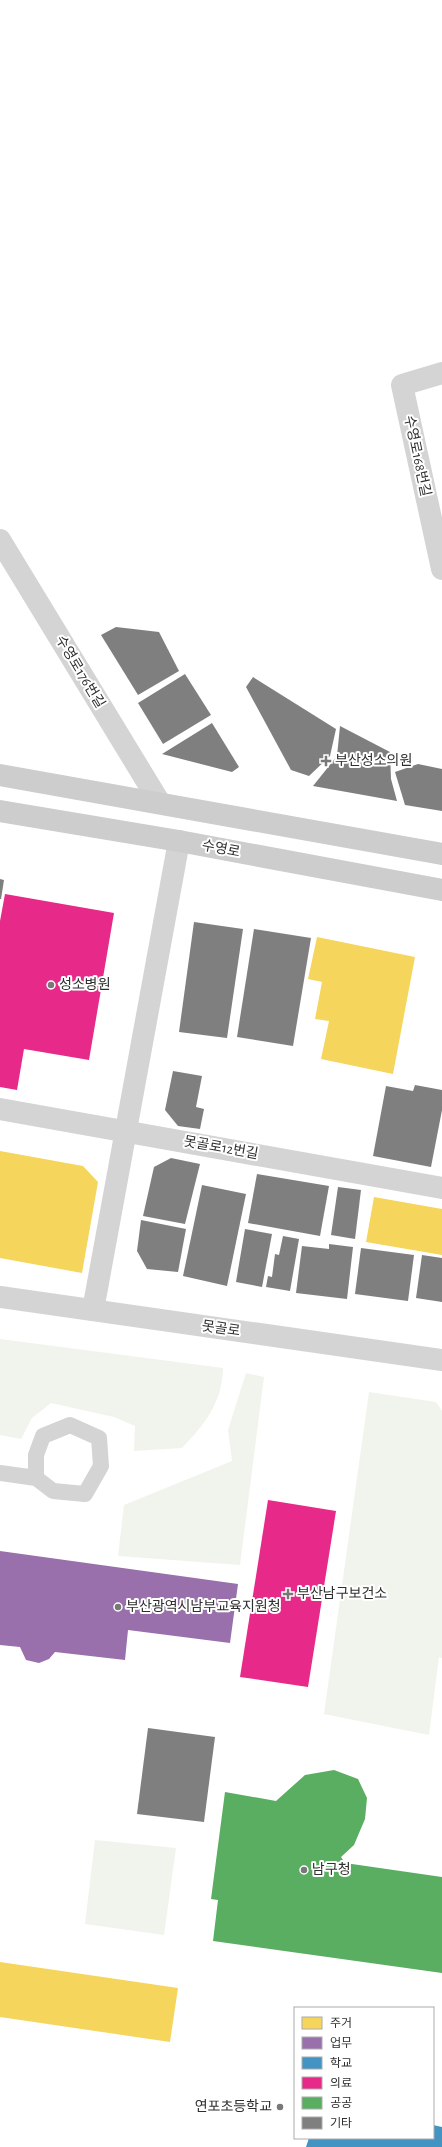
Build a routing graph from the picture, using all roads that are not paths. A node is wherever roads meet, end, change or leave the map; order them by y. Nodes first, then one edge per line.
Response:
1 (442, 373) edge
2 (0, 540) edge
3 (442, 568) edge
4 (0, 775) edge
5 (160, 803) junction
6 (0, 811) edge
7 (179, 841) junction
8 (442, 854) edge
9 (442, 890) edge
10 (0, 1109) edge
11 (125, 1130) junction
12 (442, 1188) edge
13 (0, 1296) edge
14 (93, 1310) junction
15 (442, 1360) edge
16 (0, 1473) edge
17 (36, 1478) junction

1 - 3 street, 수영로168번길
2 - 5 street, 수영로176번길
4 - 5 main road
5 - 8 main road
6 - 7 main road, 수영로
7 - 9 main road, 수영로
7 - 11 street
10 - 11 street, 못골로12번길
11 - 12 street, 못골로12번길
11 - 14 street
13 - 14 street, 못골로
14 - 15 street, 못골로
16 - 17 lane
17 - 17 lane

